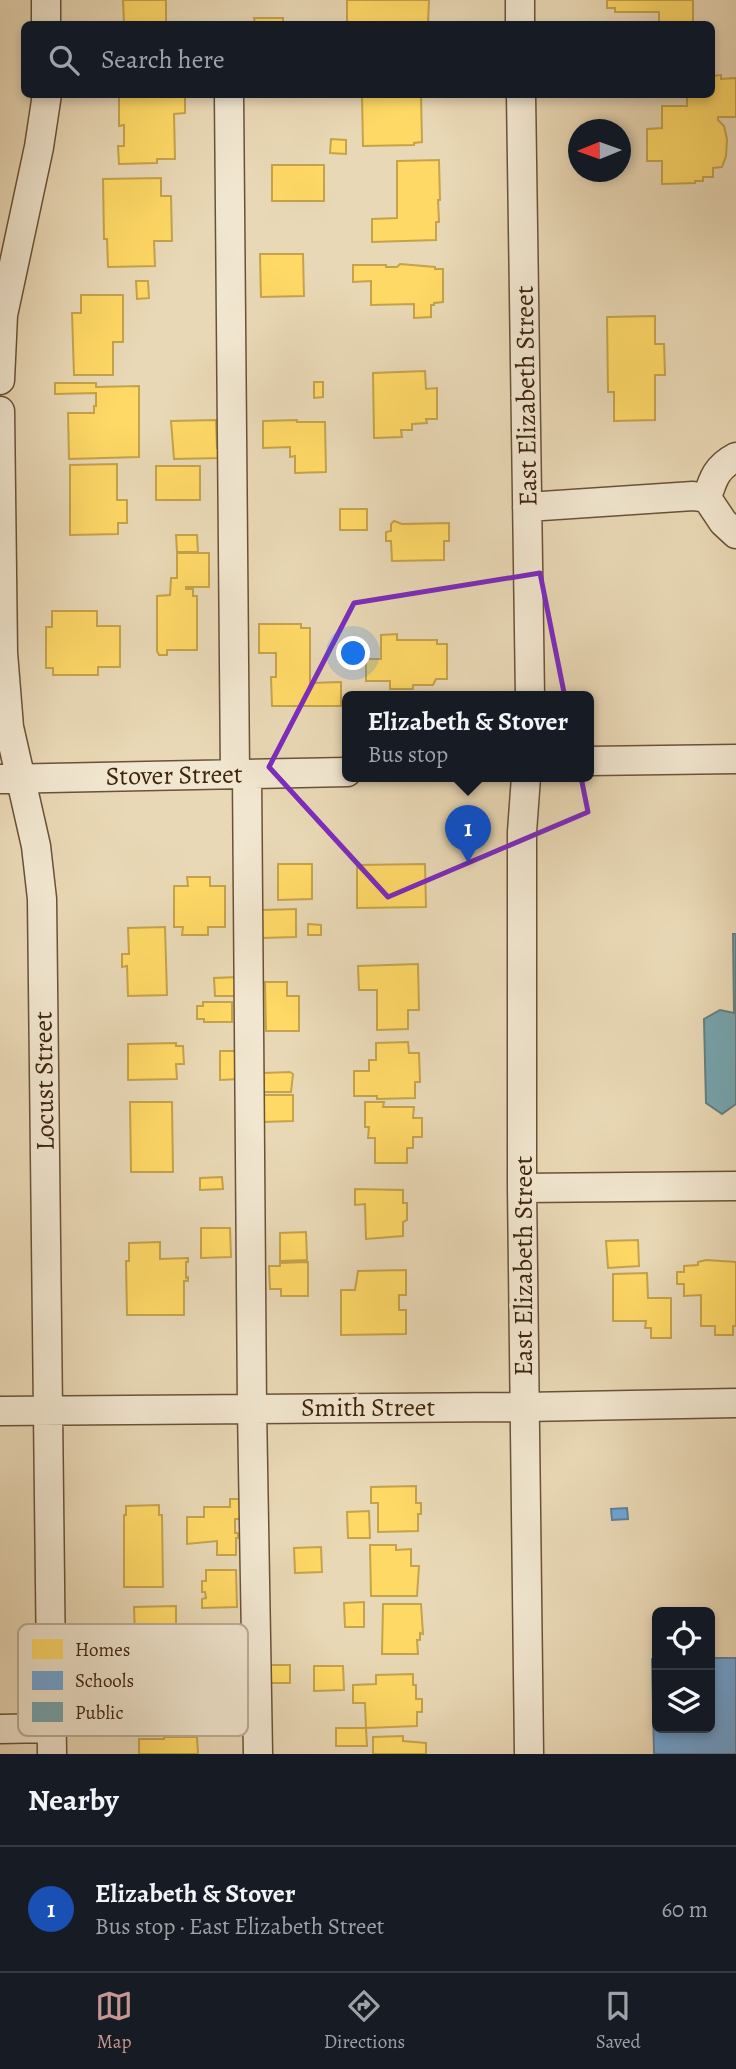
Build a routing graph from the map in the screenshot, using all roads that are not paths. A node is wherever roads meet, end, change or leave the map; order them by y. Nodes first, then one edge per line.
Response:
1 (46, 0) edge
2 (520, 0) edge
3 (46, 21) edge
4 (520, 21) edge
5 (46, 98) edge
6 (229, 98) edge
7 (521, 98) edge
8 (11, 222) edge
9 (0, 380) edge
10 (0, 411) edge
11 (736, 457) edge
12 (707, 498) junction
13 (527, 507) junction
14 (736, 534) edge
15 (530, 691) edge
16 (736, 759) edge
17 (594, 761) edge
18 (342, 772) edge
19 (241, 774) junction
20 (10, 779) edge
21 (526, 782) edge
22 (736, 1186) edge
23 (522, 1188) junction
24 (736, 1403) edge
25 (524, 1407) junction
26 (252, 1408) junction
27 (0, 1411) edge
28 (48, 1411) junction
29 (50, 1624) edge
30 (0, 1729) edge
31 (18, 1733) edge
32 (30, 1736) edge
33 (51, 1741) edge
34 (258, 1754) edge
35 (529, 1754) edge

1 - 3 street
2 - 4 street
5 - 8 street
6 - 19 street
7 - 13 street, East Elizabeth Street
8 - 9 street
10 - 20 street, Locust Street
11 - 12 street
12 - 13 street
12 - 14 street
13 - 15 street, East Elizabeth Street
16 - 17 street
18 - 19 street, Stover Street
19 - 20 street, Stover Street
19 - 26 street
20 - 28 street, Locust Street
21 - 23 street, East Elizabeth Street
22 - 23 street
23 - 25 street, East Elizabeth Street
24 - 25 street, Smith Street
25 - 26 street, Smith Street
25 - 35 street, East Elizabeth Street
26 - 28 street, Smith Street
26 - 34 street
27 - 28 street, Smith Street
28 - 29 street, Locust Street
30 - 31 street
32 - 33 street

